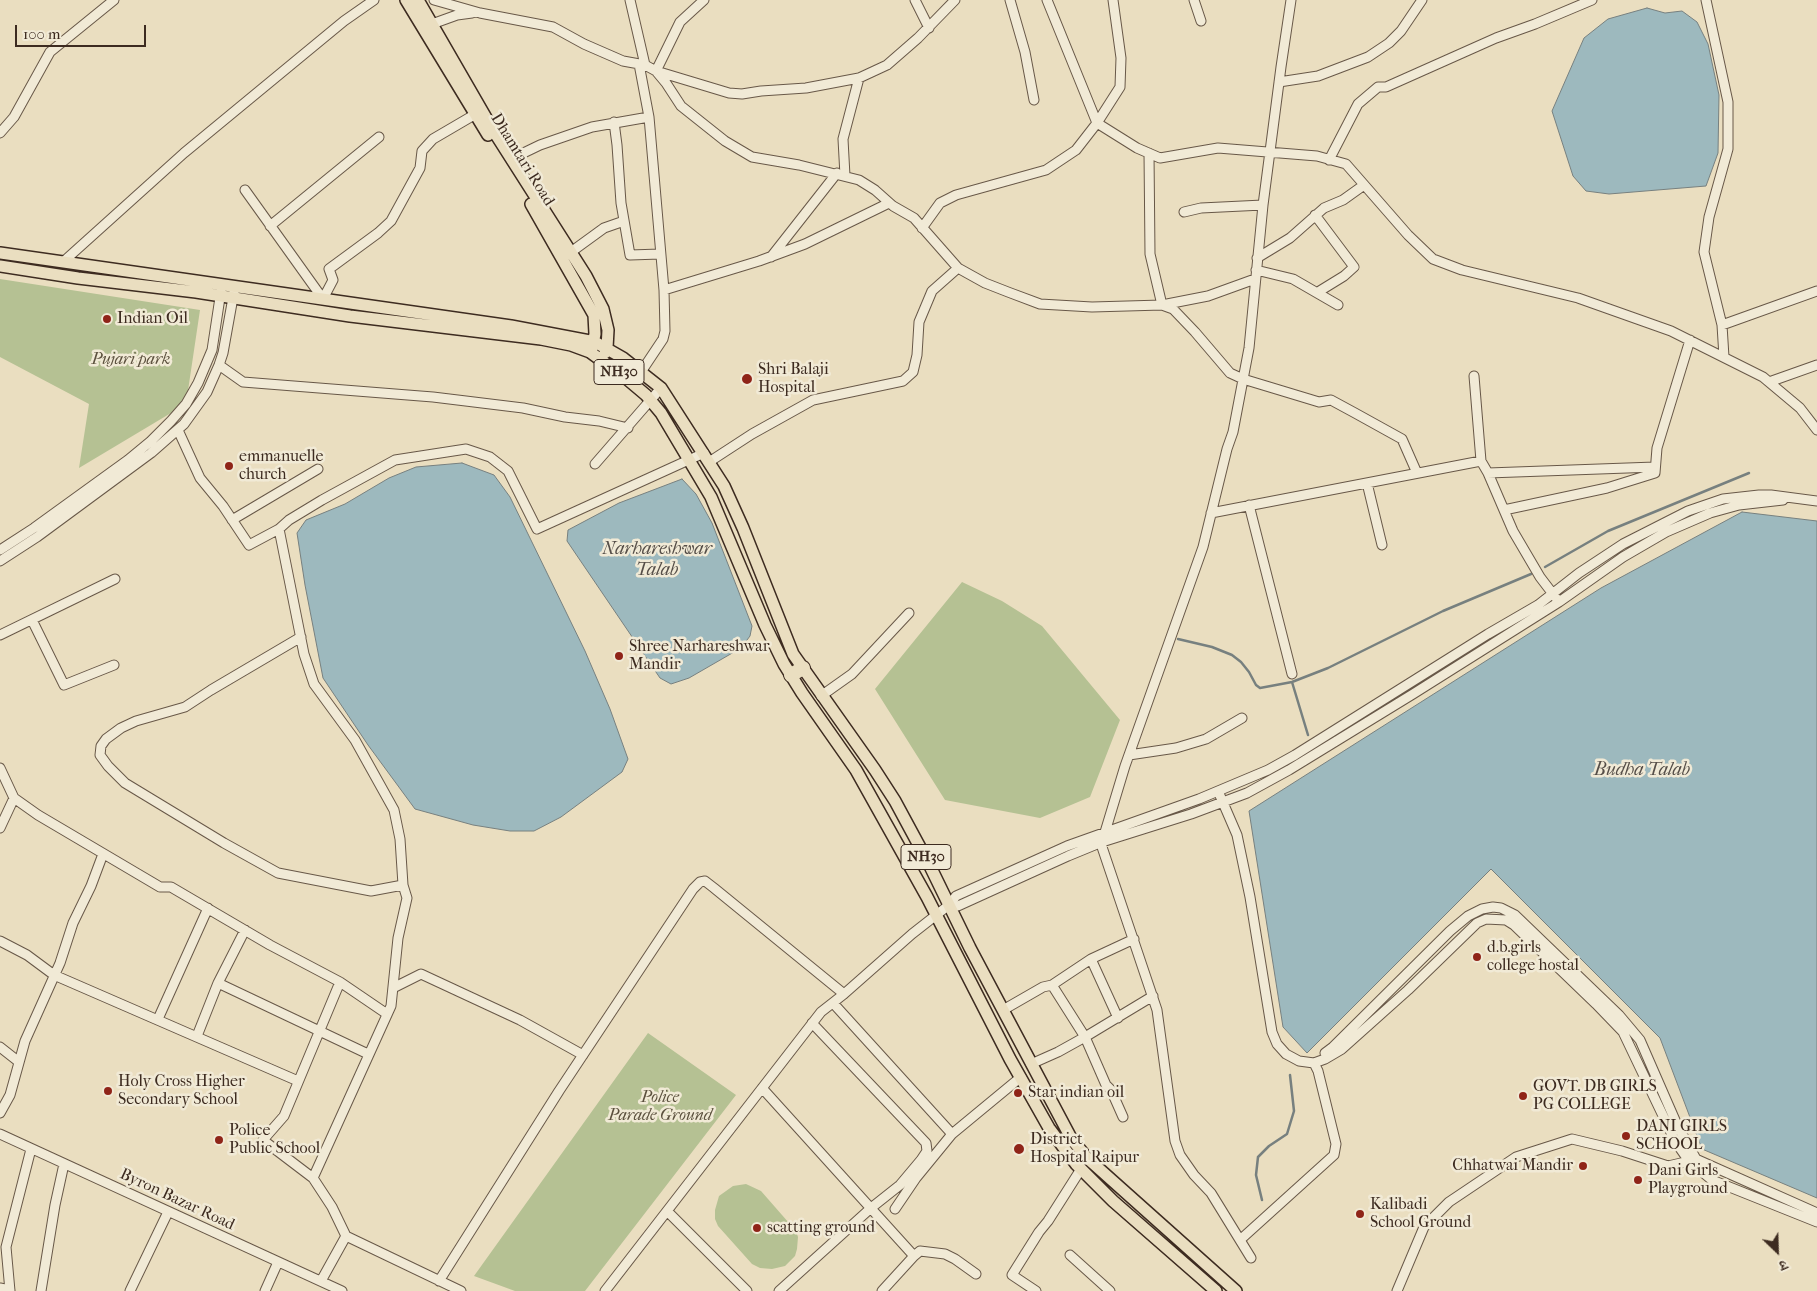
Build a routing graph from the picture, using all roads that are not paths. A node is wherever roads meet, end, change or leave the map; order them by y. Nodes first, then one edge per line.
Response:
1 (114, 0) edge
2 (374, 0) edge
3 (406, 0) edge
4 (418, 0) edge
5 (434, 0) edge
6 (630, 0) edge
7 (704, 0) edge
8 (915, 0) edge
9 (955, 0) edge
10 (1010, 0) edge
11 (1047, 0) edge
12 (1113, 0) edge
13 (1194, 0) edge
14 (1291, 0) edge
15 (1422, 0) edge
16 (1592, 0) edge
17 (1706, 0) edge
18 (480, 13) junction
19 (1201, 20) dead end
20 (432, 24) junction
21 (928, 28) junction
22 (642, 65) junction
23 (656, 71) junction
24 (859, 78) junction
25 (1279, 82) junction
26 (1034, 100) dead end
27 (474, 115) junction
28 (649, 117) junction
29 (614, 122) junction
30 (1097, 123) junction
31 (0, 134) edge
32 (379, 137) dead end
33 (1270, 152) junction
34 (1149, 153) junction
35 (511, 159) junction
36 (1329, 160) junction
37 (841, 175) junction
38 (1364, 185) junction
39 (245, 190) dead end
40 (889, 202) junction
41 (1263, 205) junction
42 (1184, 212) dead end
43 (1315, 215) junction
44 (624, 221) junction
45 (270, 226) junction
46 (922, 228) junction
47 (571, 252) junction
48 (0, 253) edge
49 (660, 254) junction
50 (771, 257) junction
51 (1257, 258) junction
52 (63, 262) junction
53 (0, 266) edge
54 (958, 268) junction
55 (1256, 270) junction
56 (1255, 279) junction
57 (221, 290) junction
58 (664, 290) junction
59 (234, 292) junction
60 (1318, 292) junction
61 (1817, 292) edge
62 (323, 299) junction
63 (1162, 305) junction
64 (1338, 305) dead end
65 (1722, 325) junction
66 (1690, 340) junction
67 (592, 347) junction
68 (607, 348) junction
69 (1724, 357) junction
70 (602, 360) junction
71 (218, 365) junction
72 (1817, 365) edge
73 (641, 372) junction
74 (1474, 376) dead end
75 (1243, 379) junction
76 (1769, 382) junction
77 (632, 383) junction
78 (661, 388) junction
79 (650, 400) junction
80 (628, 428) junction
81 (178, 430) junction
82 (1817, 430) edge
83 (706, 458) junction
84 (689, 460) junction
85 (1481, 461) junction
86 (595, 464) dead end
87 (1655, 467) junction
88 (318, 469) dead end
89 (1488, 472) junction
90 (1417, 473) junction
91 (1367, 483) junction
92 (1805, 500) junction
93 (1816, 500) edge
94 (1249, 505) junction
95 (1504, 510) junction
96 (1211, 513) junction
97 (232, 520) junction
98 (279, 529) junction
99 (1382, 545) dead end
100 (0, 550) edge
101 (0, 561) edge
102 (115, 579) dead end
103 (1553, 594) junction
104 (1559, 602) junction
105 (909, 614) dead end
106 (32, 620) junction
107 (0, 635) edge
108 (301, 637) junction
109 (114, 665) dead end
110 (797, 672) junction
111 (1292, 674) dead end
112 (821, 696) junction
113 (1242, 718) dead end
114 (1129, 755) junction
115 (0, 768) edge
116 (1218, 791) junction
117 (14, 798) junction
118 (1222, 801) junction
119 (0, 828) edge
120 (1106, 832) junction
121 (1102, 842) junction
122 (104, 854) junction
123 (404, 885) junction
124 (949, 905) junction
125 (208, 908) junction
126 (936, 914) junction
127 (245, 930) junction
128 (1134, 939) junction
129 (0, 941) edge
130 (1091, 959) junction
131 (54, 975) junction
132 (340, 982) junction
133 (218, 983) junction
134 (1052, 985) junction
135 (393, 988) junction
136 (844, 994) junction
137 (1153, 996) junction
138 (833, 1003) junction
139 (1003, 1010) junction
140 (387, 1014) junction
141 (1118, 1018) junction
142 (158, 1019) junction
143 (812, 1023) junction
144 (319, 1031) junction
145 (198, 1036) junction
146 (1085, 1037) junction
147 (0, 1046) edge
148 (368, 1054) junction
149 (583, 1055) junction
150 (1299, 1061) junction
151 (19, 1062) junction
152 (1314, 1063) junction
153 (1031, 1064) junction
154 (1021, 1077) junction
155 (298, 1081) junction
156 (762, 1088) junction
157 (0, 1113) edge
158 (1123, 1117) dead end
159 (0, 1134) edge
160 (952, 1134) junction
161 (31, 1149) junction
162 (1693, 1160) junction
163 (64, 1164) junction
164 (1081, 1169) junction
165 (313, 1178) junction
166 (871, 1208) junction
167 (895, 1209) dead end
168 (168, 1212) junction
169 (667, 1212) junction
170 (1817, 1213) edge
171 (1817, 1222) edge
172 (346, 1236) junction
173 (1240, 1240) junction
174 (1070, 1255) dead end
175 (914, 1256) junction
176 (1251, 1258) dead end
177 (278, 1262) junction
178 (976, 1274) dead end
179 (321, 1281) junction
180 (439, 1281) junction
181 (0, 1288) edge
182 (1229, 1289) edge
183 (10, 1290) edge
184 (41, 1291) edge
185 (130, 1291) edge
186 (264, 1291) edge
187 (342, 1291) edge
188 (461, 1291) edge
189 (605, 1291) edge
190 (747, 1291) edge
191 (778, 1291) edge
192 (882, 1291) edge
193 (1036, 1291) edge
194 (1110, 1291) edge
195 (1216, 1291) edge
196 (1397, 1291) edge

1 - 31 street
2 - 52 street
3 - 27 main road, Dhamtari Road
4 - 20 main road, Dhamtari Road
5 - 18 street
6 - 22 street
7 - 23 street
8 - 21 street
9 - 21 street
10 - 26 street
11 - 30 street
12 - 30 street
13 - 19 street
14 - 25 street
15 - 25 street
16 - 36 street
17 - 65 street
18 - 20 street
18 - 22 street
20 - 35 main road, Dhamtari Road
21 - 24 street
22 - 23 street
22 - 28 street
23 - 24 street
23 - 37 street
24 - 37 street
25 - 33 street
27 - 62 street
27 - 67 main road, Dhamtari Road
28 - 29 street
28 - 49 street
29 - 35 street
29 - 44 street
30 - 34 street
30 - 46 street
32 - 45 street
33 - 34 street
33 - 36 street
33 - 41 street
34 - 63 street
35 - 47 main road, Dhamtari Road
36 - 38 street
37 - 40 street
37 - 50 street
38 - 43 street
38 - 66 street
39 - 45 street
40 - 46 street
40 - 50 street
41 - 42 street
41 - 51 street
43 - 51 street
43 - 60 street
44 - 47 street
44 - 49 street
45 - 62 street
46 - 54 street
47 - 68 main road, Dhamtari Road
48 - 52 main road, NH30
49 - 58 street
50 - 58 street
51 - 55 street
52 - 57 main road, NH30
53 - 57 main road, NH30
54 - 63 street
54 - 83 street
55 - 56 street
55 - 60 street
56 - 63 street
56 - 75 street
57 - 59 main road, NH30
57 - 100 street
58 - 73 street
59 - 62 main road, NH30
59 - 67 main road, NH30
59 - 71 street
60 - 64 street
61 - 65 street
62 - 67 main road, NH30
63 - 75 street
65 - 69 street
66 - 69 street
66 - 87 street
67 - 68 main road, NH30
67 - 70 main road, NH30
68 - 70 main road
68 - 73 main road, NH30
69 - 76 street
70 - 77 main road, NH30
71 - 80 street
71 - 81 street
72 - 76 street
73 - 77 street
73 - 78 main road, NH30
74 - 85 street
75 - 90 street
75 - 96 street
76 - 82 street
77 - 79 main road, NH30
78 - 79 street
78 - 83 main road, NH30
79 - 80 street
79 - 84 main road, NH30
80 - 86 street
81 - 97 street
81 - 101 street
83 - 84 street
83 - 110 main road, NH30
84 - 98 street
84 - 110 main road, NH30
85 - 89 street
85 - 90 street
87 - 89 street
87 - 95 street
88 - 97 street
89 - 95 street
90 - 91 street
91 - 94 street
91 - 99 street
92 - 93 street
92 - 103 street
92 - 104 street
94 - 96 street
94 - 111 street
95 - 103 street
96 - 114 street
97 - 98 street
98 - 108 street
102 - 106 street
103 - 104 street
103 - 116 street
104 - 118 street
105 - 112 street
106 - 107 street
106 - 109 street
108 - 123 street
108 - 123 street
110 - 112 main road, NH30
110 - 126 main road, NH30
112 - 124 main road, NH30
113 - 114 street
114 - 120 street
115 - 117 street
116 - 118 street
116 - 120 street
117 - 119 street
117 - 122 street
118 - 121 street
118 - 150 street
120 - 121 street
120 - 124 street
121 - 124 street
121 - 128 street
122 - 125 street
122 - 131 street
123 - 135 street
124 - 126 street
124 - 139 main road, NH30
125 - 127 street
125 - 142 street
126 - 136 street
126 - 154 main road, NH30
127 - 132 street
127 - 133 street
128 - 130 street
128 - 137 street
129 - 131 street
130 - 134 street
130 - 141 street
131 - 142 street
131 - 151 street
132 - 140 street
132 - 144 street
133 - 144 street
133 - 145 street
134 - 139 street
134 - 146 street
135 - 140 street
135 - 149 street
136 - 138 street
136 - 149 street
137 - 141 street
137 - 173 street
138 - 143 street
138 - 160 street
139 - 153 main road, NH30
140 - 148 street
141 - 146 street
142 - 145 street
143 - 156 street
143 - 166 street
144 - 148 street
144 - 155 street
145 - 155 street
146 - 153 street
146 - 158 street
147 - 151 street
148 - 165 street
149 - 180 street
150 - 152 street
150 - 162 street
151 - 157 street
152 - 162 street
152 - 173 street
153 - 182 main road, NH30
154 - 160 street
154 - 164 main road, NH30
155 - 165 street
156 - 166 street
156 - 169 street
159 - 161 street, Byron Bazar Road
160 - 167 street
161 - 163 street, Byron Bazar Road
161 - 183 street
162 - 170 street
162 - 171 street
162 - 196 street
163 - 168 street, Byron Bazar Road
163 - 184 street
164 - 193 street
164 - 195 main road, NH30
165 - 172 street
166 - 175 street
166 - 191 street
168 - 177 street, Byron Bazar Road
168 - 185 street
169 - 189 street
169 - 190 street
172 - 179 street
172 - 180 street
173 - 176 street
174 - 194 street
175 - 178 street
175 - 192 street
177 - 179 street, Byron Bazar Road
177 - 186 street
179 - 187 street, Byron Bazar Road
180 - 188 street
181 - 183 street

